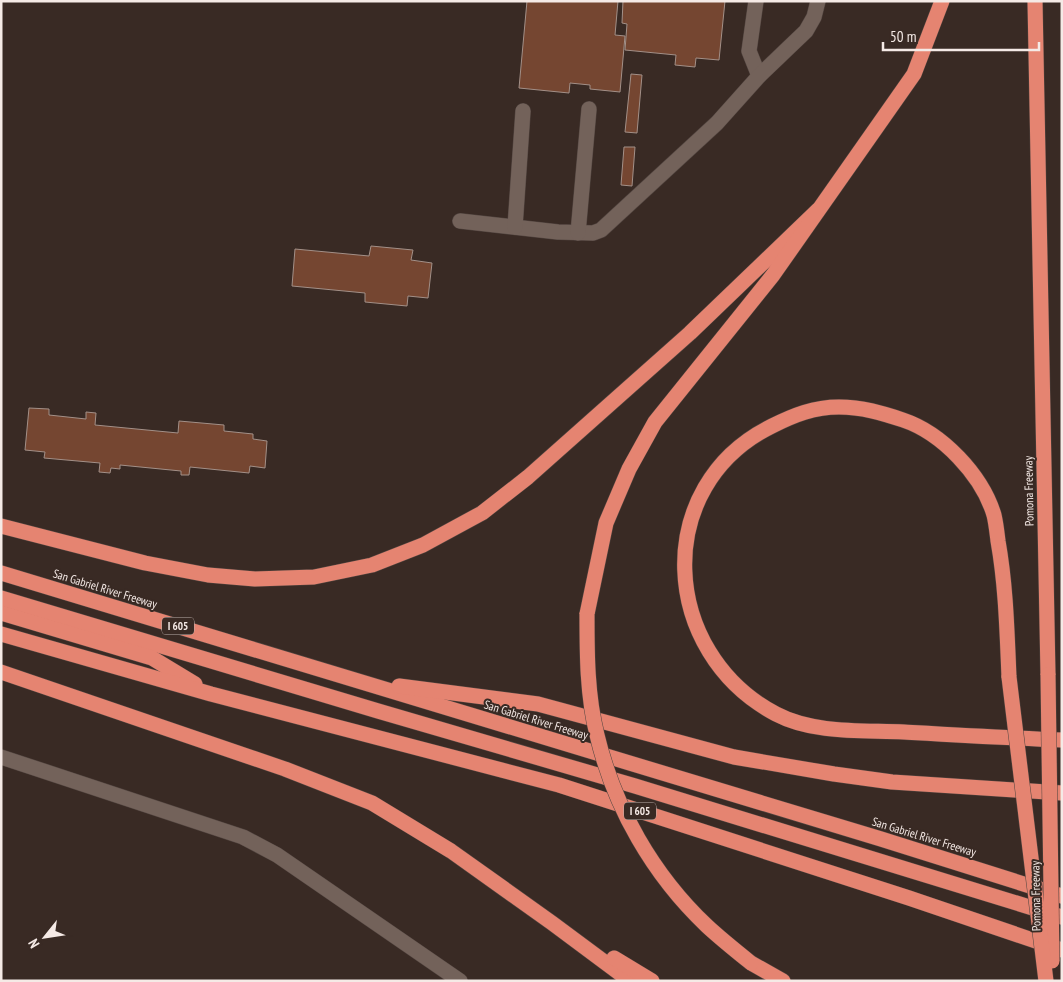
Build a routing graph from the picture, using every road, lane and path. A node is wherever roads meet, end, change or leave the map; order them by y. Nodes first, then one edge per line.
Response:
1 (756, 1) edge
2 (818, 1) edge
3 (942, 1) edge
4 (1035, 1) edge
5 (758, 76) junction
6 (589, 109) dead end
7 (523, 111) dead end
8 (818, 210) junction
9 (460, 221) dead end
10 (515, 227) junction
11 (578, 233) junction
12 (1, 526) edge
13 (1, 572) edge
14 (1, 598) edge
15 (1, 613) edge
16 (1, 634) edge
17 (1, 672) edge
18 (354, 680) junction
19 (211, 694) junction
20 (1062, 740) edge
21 (1, 757) edge
22 (1062, 793) edge
23 (1062, 896) edge
24 (1062, 917) edge
25 (552, 923) junction
26 (1062, 950) edge
27 (460, 981) edge
28 (630, 981) edge
29 (652, 981) edge
30 (783, 981) edge
31 (1046, 981) edge
32 (1052, 981) edge

1 - 5 lane
2 - 5 lane
3 - 8 highway
4 - 32 highway, Pomona Freeway, bridge
5 - 11 lane
6 - 11 lane
7 - 10 lane
8 - 12 highway
8 - 30 highway, bridge
9 - 10 lane
10 - 11 lane
13 - 18 highway, San Gabriel River Freeway / I 605
14 - 24 highway
15 - 19 highway
16 - 19 highway, I 605
17 - 25 highway
18 - 22 highway
18 - 23 highway, San Gabriel River Freeway / I 605
19 - 26 highway, I 605
20 - 31 highway, bridge
21 - 27 lane
25 - 28 highway
25 - 29 highway

